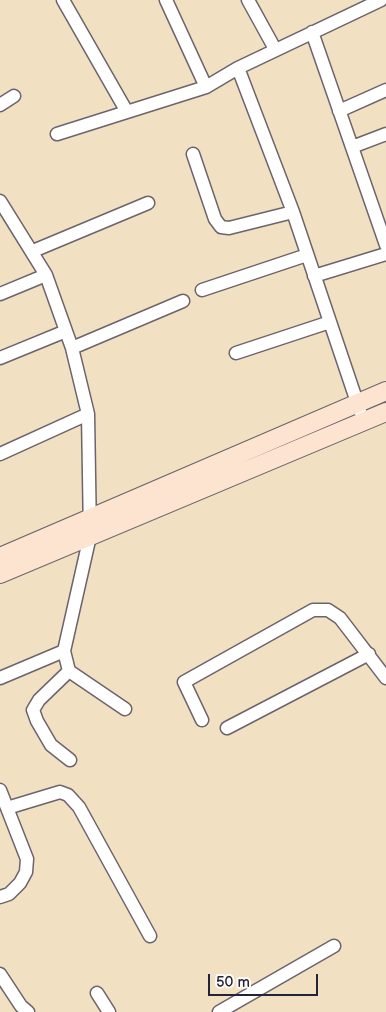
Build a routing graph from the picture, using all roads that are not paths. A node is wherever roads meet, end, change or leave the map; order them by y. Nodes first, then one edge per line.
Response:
1 (63, 0) edge
2 (166, 0) edge
3 (248, 0) edge
4 (381, 0) edge
5 (312, 32) junction
6 (275, 49) junction
7 (238, 68) junction
8 (206, 87) junction
9 (386, 90) edge
10 (14, 96) dead end
11 (0, 105) edge
12 (339, 111) junction
13 (127, 112) junction
14 (58, 134) dead end
15 (386, 134) edge
16 (352, 147) junction
17 (193, 154) dead end
18 (0, 201) edge
19 (148, 203) dead end
20 (293, 212) junction
21 (386, 245) edge
22 (33, 251) junction
23 (307, 254) junction
24 (386, 254) edge
25 (46, 274) junction
26 (314, 276) junction
27 (202, 290) dead end
28 (0, 294) edge
29 (183, 301) dead end
30 (330, 322) junction
31 (66, 331) junction
32 (72, 348) junction
33 (236, 353) dead end
34 (0, 358) edge
35 (386, 391) edge
36 (357, 403) junction
37 (386, 412) edge
38 (88, 414) junction
39 (363, 421) junction
40 (0, 454) edge
41 (90, 518) junction
42 (90, 536) junction
43 (0, 556) edge
44 (0, 574) edge
45 (64, 651) junction
46 (369, 654) junction
47 (69, 672) junction
48 (0, 678) edge
49 (386, 678) edge
50 (126, 709) dead end
51 (202, 720) dead end
52 (227, 728) dead end
53 (70, 760) dead end
54 (0, 790) edge
55 (7, 808) junction
56 (0, 897) edge
57 (150, 936) dead end
58 (334, 946) dead end
59 (0, 974) edge
60 (97, 992) dead end
61 (28, 1012) edge
62 (109, 1012) edge
63 (219, 1012) edge

1 - 13 street
2 - 8 street
3 - 6 street
4 - 5 street
5 - 6 street
5 - 12 street
6 - 7 street
7 - 8 street
7 - 20 street
8 - 13 street
9 - 12 street
10 - 11 street
12 - 16 street
13 - 14 street
15 - 16 street
16 - 21 street
17 - 20 street
18 - 22 street
19 - 22 street
20 - 23 street
22 - 25 street
23 - 26 street
23 - 27 street
24 - 26 street
25 - 28 street
25 - 31 street
26 - 30 street
29 - 32 street
30 - 33 street
30 - 36 street
31 - 32 street
31 - 34 street
32 - 38 street
35 - 36 street
36 - 39 street
36 - 41 street
37 - 39 street
38 - 40 street
38 - 41 street
39 - 42 street
41 - 42 street
41 - 43 street
42 - 44 street
42 - 45 street
45 - 47 street
45 - 48 street
46 - 49 street
46 - 51 street
46 - 52 street
47 - 50 street
47 - 53 street
54 - 55 street
55 - 56 street
55 - 57 street
58 - 63 street
59 - 61 street
60 - 62 street

